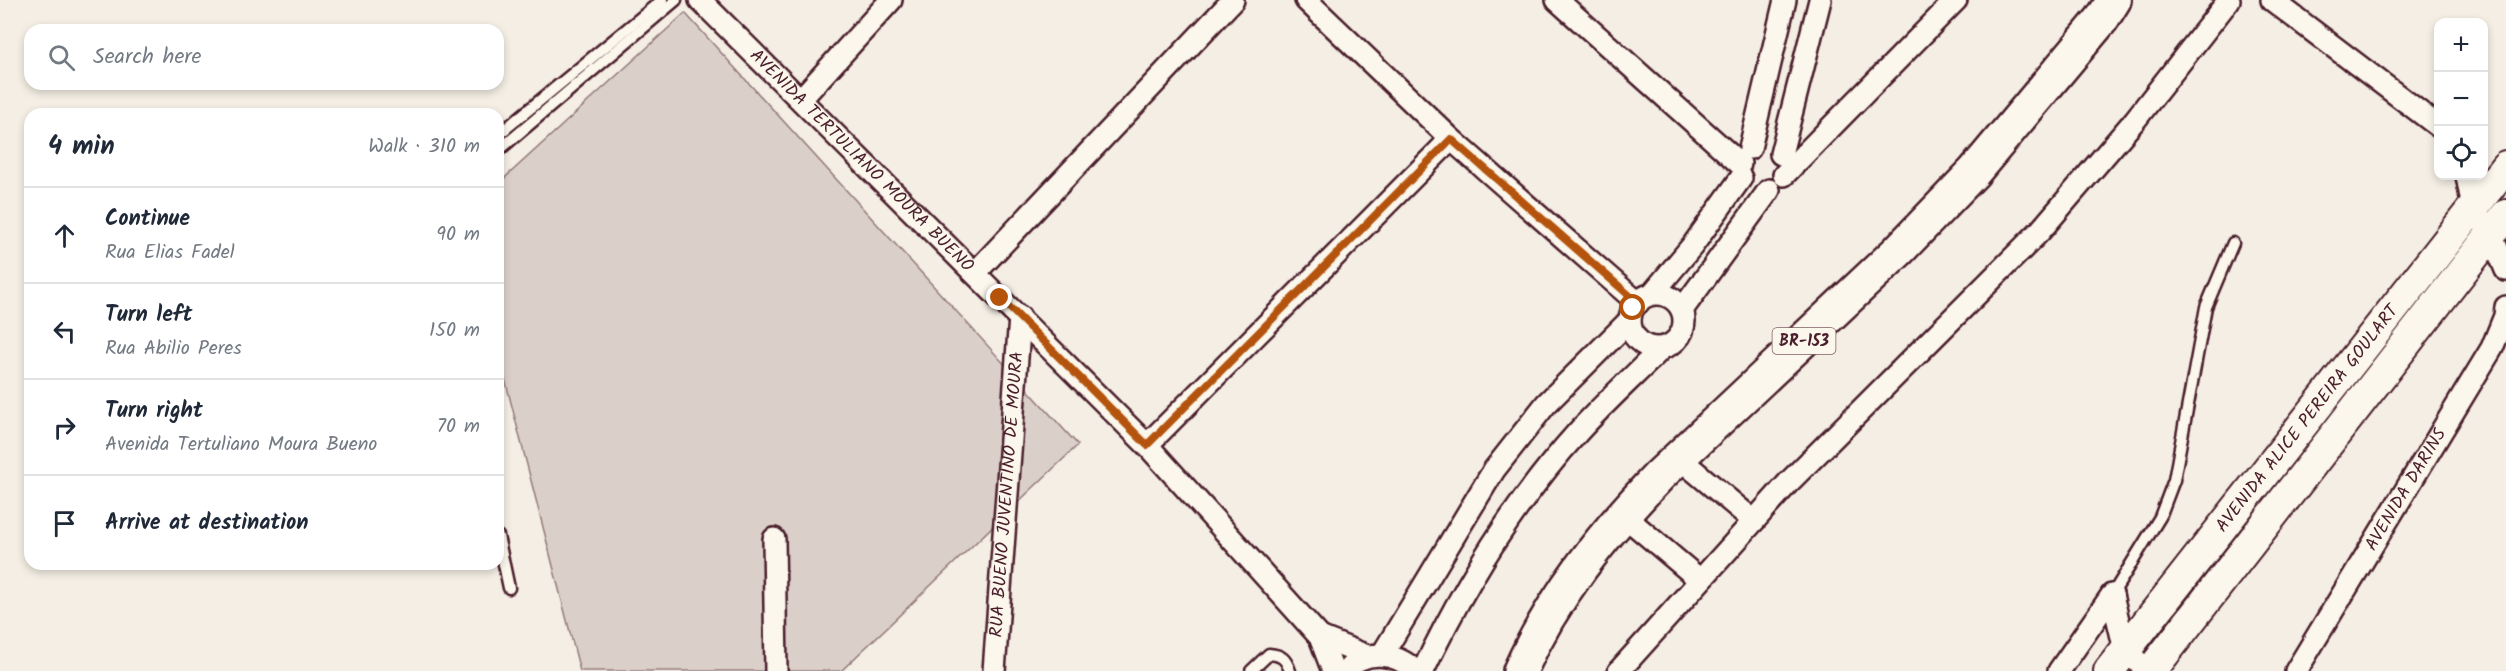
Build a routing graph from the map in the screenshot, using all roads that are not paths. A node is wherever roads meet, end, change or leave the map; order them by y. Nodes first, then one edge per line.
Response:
1 (662, 0) edge
2 (676, 0) edge
3 (700, 0) edge
4 (891, 0) edge
5 (1233, 0) edge
6 (1306, 0) edge
7 (1557, 0) edge
8 (1785, 0) edge
9 (1820, 0) edge
10 (1956, 0) edge
11 (2114, 0) edge
12 (2229, 0) edge
13 (2272, 0) edge
14 (801, 99) junction
15 (2434, 122) edge
16 (504, 130) edge
17 (1451, 139) junction
18 (504, 147) edge
19 (1781, 154) junction
20 (1744, 163) junction
21 (2506, 166) edge
22 (1784, 175) junction
23 (2468, 180) edge
24 (1769, 190) junction
25 (2472, 208) junction
26 (2498, 225) edge
27 (2234, 243) dead end
28 (2506, 270) edge
29 (975, 273) junction
30 (1640, 305) junction
31 (2506, 306) edge
32 (1682, 310) junction
33 (1020, 317) junction
34 (1662, 348) junction
35 (1147, 445) junction
36 (1679, 458) junction
37 (1622, 514) junction
38 (1754, 521) junction
39 (774, 539) dead end
40 (504, 567) edge
41 (1700, 580) junction
42 (508, 588) dead end
43 (2112, 596) junction
44 (1320, 636) junction
45 (1374, 656) junction
46 (2117, 660) edge
47 (776, 671) edge
48 (994, 671) edge
49 (1251, 671) edge
50 (1290, 671) edge
51 (1333, 671) edge
52 (1347, 671) edge
53 (1415, 671) edge
54 (1424, 671) edge
55 (1520, 671) edge
56 (1619, 671) edge
57 (2059, 671) edge
58 (2149, 671) edge
59 (2296, 671) edge

1 - 16 lane
2 - 18 lane
3 - 14 street, AVENIDA TERTULIANO MOURA BUENO
4 - 14 street
5 - 29 street
6 - 17 street
7 - 20 street
8 - 20 street
9 - 19 street
10 - 22 street
11 - 36 highway, BR-153
12 - 38 street
13 - 15 street
14 - 29 street, AVENIDA TERTULIANO MOURA BUENO
17 - 30 street
17 - 35 street
19 - 20 street
19 - 22 street
20 - 24 street
20 - 30 street
21 - 25 street, AVENIDA ALICE PEREIRA GOULART
22 - 24 street
23 - 25 street
24 - 32 street
25 - 26 street
25 - 46 street, AVENIDA ALICE PEREIRA GOULART
26 - 28 street
26 - 58 street, AVENIDA ALICE PEREIRA GOULART
27 - 43 lane
29 - 33 street, AVENIDA TERTULIANO MOURA BUENO
30 - 32 street
30 - 34 street
30 - 45 street
31 - 59 street, AVENIDA DARINS
32 - 34 street
33 - 35 street, AVENIDA TERTULIANO MOURA BUENO
33 - 48 street, RUA BUENO JUVENTINO DE MOURA
34 - 54 street
35 - 44 street, AVENIDA TERTULIANO MOURA BUENO
36 - 37 highway, BR-153
36 - 38 street
37 - 41 street
37 - 55 highway, BR-153
38 - 41 street
39 - 47 street
40 - 42 lane
41 - 56 street
43 - 46 street
43 - 57 street
44 - 45 street, AVENIDA TERTULIANO MOURA BUENO
44 - 51 street, AVENIDA TERTULIANO MOURA BUENO
45 - 52 street
45 - 53 street, AVENIDA TERTULIANO MOURA BUENO
46 - 58 street
49 - 50 lane

